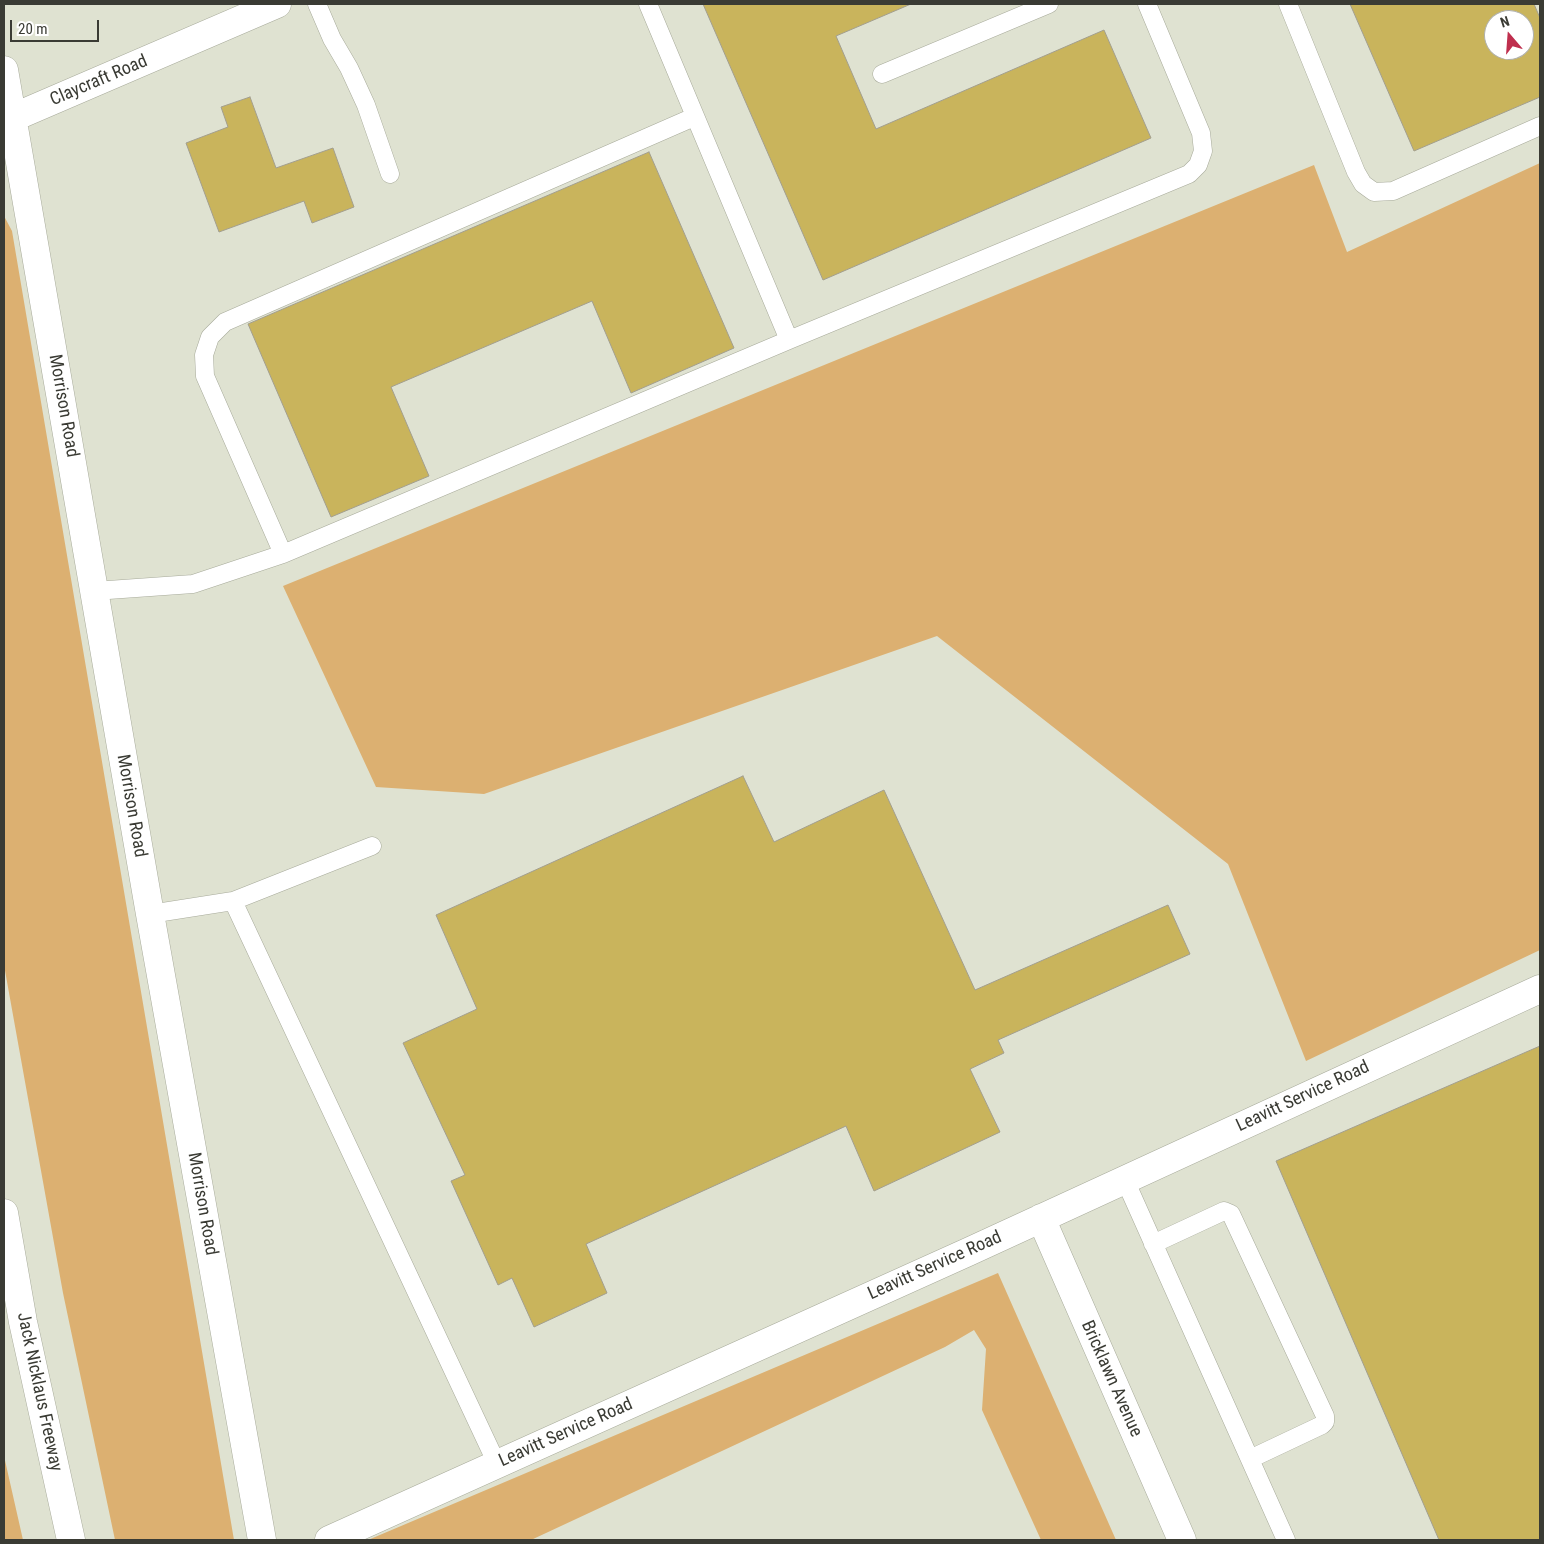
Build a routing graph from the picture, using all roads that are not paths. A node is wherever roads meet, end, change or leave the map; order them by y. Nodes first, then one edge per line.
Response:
1 (278, 4) edge
2 (317, 4) edge
3 (648, 4) edge
4 (1050, 4) edge
5 (1147, 4) edge
6 (1288, 4) edge
7 (4, 70) edge
8 (882, 74) dead end
9 (694, 117) junction
10 (8, 120) edge
11 (1540, 126) edge
12 (390, 174) dead end
13 (789, 340) junction
14 (283, 554) junction
15 (94, 591) junction
16 (372, 846) dead end
17 (233, 901) junction
18 (150, 914) junction
19 (1540, 989) edge
20 (1124, 1180) junction
21 (4, 1213) edge
22 (1041, 1218) junction
23 (1153, 1244) junction
24 (1250, 1459) junction
25 (497, 1464) junction
26 (71, 1540) edge
27 (262, 1540) edge
28 (328, 1540) edge
29 (1182, 1540) edge
30 (1286, 1540) edge

1 - 10 main road, Claycraft Road
2 - 12 lane
3 - 9 lane
4 - 8 lane
5 - 13 lane
6 - 11 lane
7 - 10 main road, Morrison Road
9 - 13 lane
9 - 14 lane
10 - 15 main road, Morrison Road
13 - 14 lane
14 - 15 lane
15 - 18 main road, Morrison Road
16 - 17 lane
17 - 18 lane
17 - 25 lane
18 - 27 main road, Morrison Road
19 - 20 main road, Leavitt Service Road
20 - 22 main road, Leavitt Service Road
20 - 23 lane
21 - 26 main road, Jack Nicklaus Freeway
22 - 25 main road, Leavitt Service Road
22 - 29 main road, Bricklawn Avenue
23 - 24 lane
23 - 24 lane
24 - 30 lane
25 - 28 main road, Leavitt Service Road

